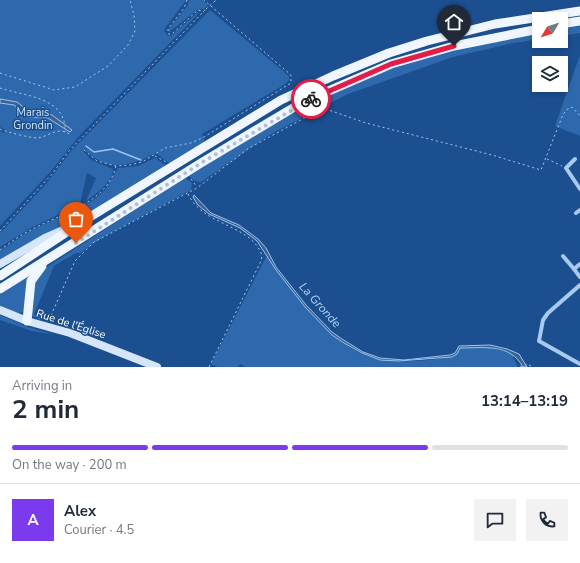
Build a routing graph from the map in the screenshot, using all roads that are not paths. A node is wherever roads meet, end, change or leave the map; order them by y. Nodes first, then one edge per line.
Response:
1 (580, 10) edge
2 (580, 21) edge
3 (568, 23) edge
4 (532, 30) edge
5 (575, 159) dead end
6 (580, 189) edge
7 (85, 220) junction
8 (76, 243) junction
9 (562, 256) dead end
10 (0, 264) edge
11 (580, 264) edge
12 (574, 270) junction
13 (0, 276) edge
14 (580, 277) edge
15 (580, 285) edge
16 (0, 289) edge
17 (1, 311) edge
18 (27, 321) junction
19 (580, 364) edge
20 (157, 367) edge

1 - 7 main road
2 - 3 main road
4 - 8 main road
5 - 6 street
7 - 10 street
7 - 13 main road
8 - 16 main road
8 - 18 main road
9 - 12 street
11 - 12 street
12 - 14 street
15 - 19 street
17 - 18 street, Rue de l'Église
18 - 20 street, Rue de l'Église

